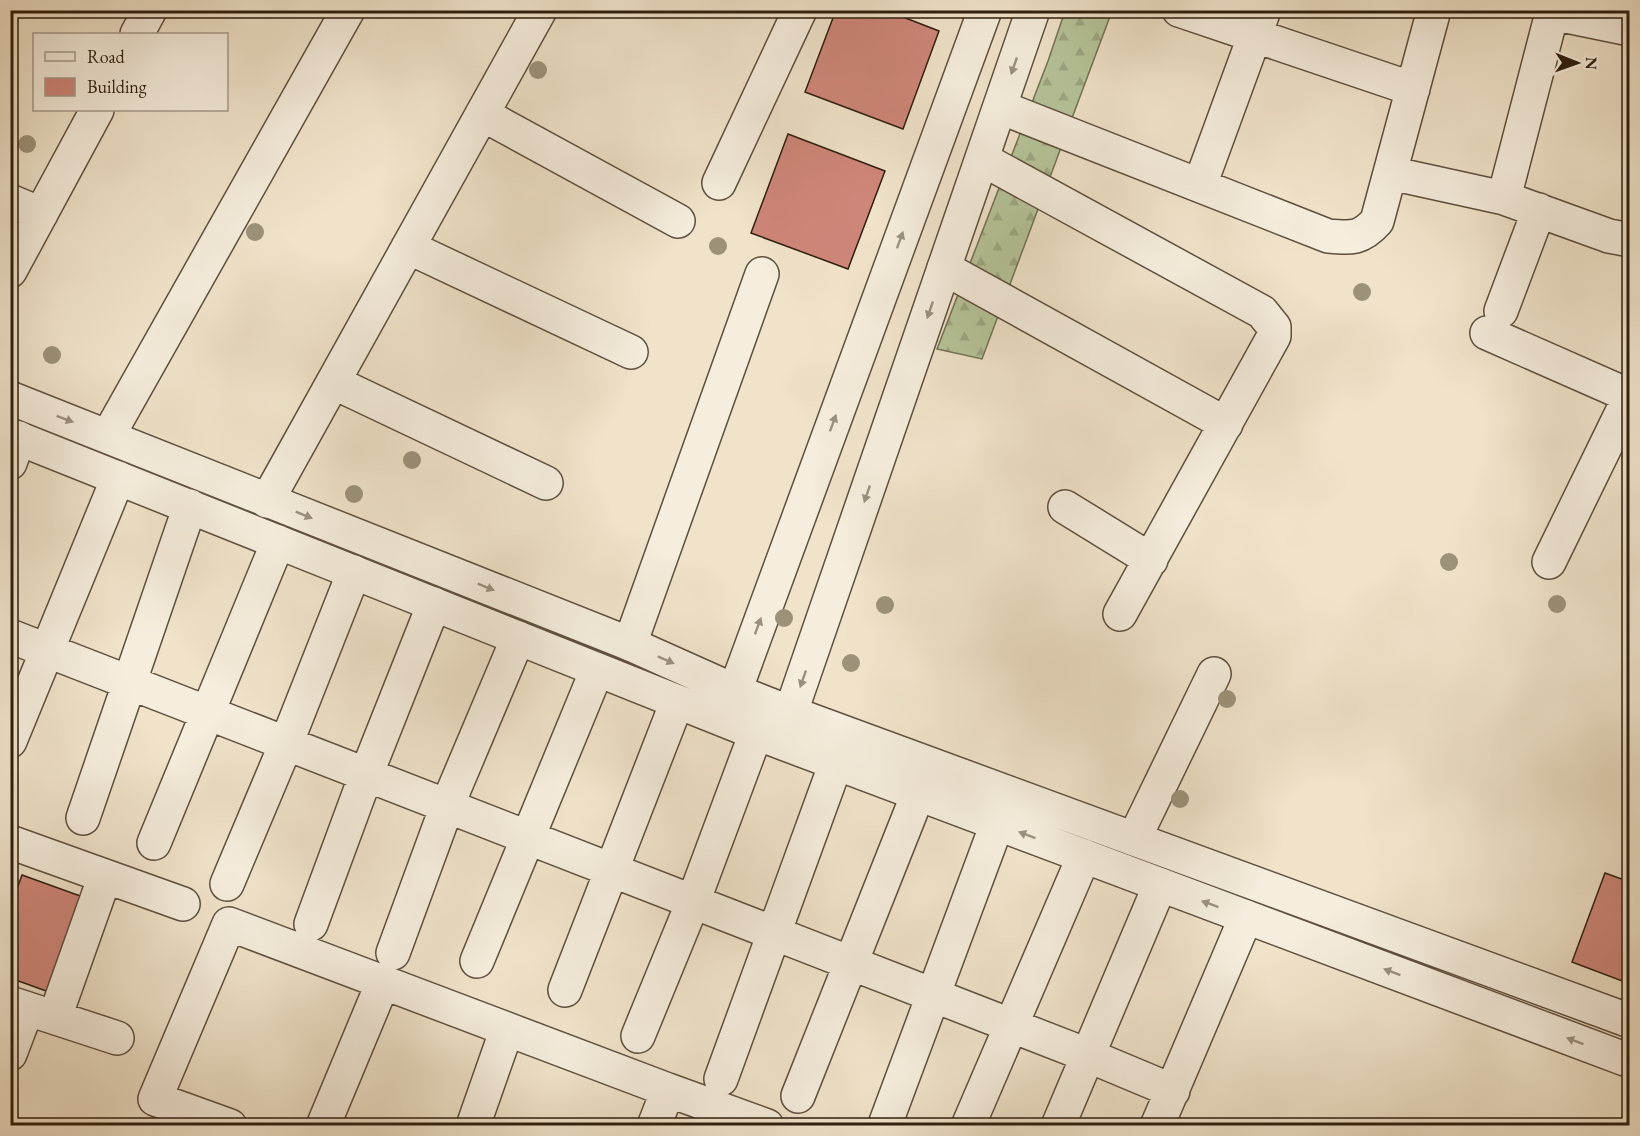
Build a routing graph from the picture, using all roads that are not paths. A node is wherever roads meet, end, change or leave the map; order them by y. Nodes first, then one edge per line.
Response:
1 (150, 10) edge
2 (348, 10) edge
3 (540, 10) edge
4 (800, 10) edge
5 (985, 10) edge
6 (1033, 10) edge
7 (1179, 10) edge
8 (1434, 10) edge
9 (1552, 12) edge
10 (1259, 23) edge
11 (1629, 29) edge
12 (138, 33) edge
13 (1413, 89) junction
14 (1000, 107) junction
15 (96, 111) edge
16 (482, 114) junction
17 (982, 159) junction
18 (1390, 173) junction
19 (719, 183) dead end
20 (1200, 185) junction
21 (1504, 198) junction
22 (10, 201) edge
23 (1539, 210) junction
24 (41, 214) junction
25 (678, 221) dead end
26 (1629, 240) edge
27 (408, 248) junction
28 (944, 268) junction
29 (10, 271) edge
30 (762, 274) dead end
31 (631, 352) dead end
32 (333, 382) junction
33 (1629, 396) edge
34 (10, 398) edge
35 (1226, 424) junction
36 (108, 436) junction
37 (14, 445) edge
38 (118, 478) junction
39 (546, 483) dead end
40 (267, 501) junction
41 (190, 506) junction
42 (1065, 507) dead end
43 (278, 542) junction
44 (1151, 560) junction
45 (1549, 562) dead end
46 (354, 572) junction
47 (434, 604) junction
48 (1120, 614) dead end
49 (10, 636) edge
50 (518, 638) junction
51 (630, 644) junction
52 (46, 650) junction
53 (597, 670) junction
54 (1214, 674) dead end
55 (128, 682) junction
56 (677, 702) junction
57 (729, 706) junction
58 (207, 713) junction
59 (776, 729) junction
60 (10, 741) edge
61 (286, 744) junction
62 (836, 763) junction
63 (366, 775) junction
64 (918, 794) junction
65 (447, 806) junction
66 (83, 818) dead end
67 (997, 824) junction
68 (528, 838) junction
69 (1134, 839) junction
70 (10, 842) edge
71 (154, 843) dead end
72 (1084, 856) junction
73 (612, 871) junction
74 (105, 876) junction
75 (228, 884) dead end
76 (1160, 885) junction
77 (693, 902) junction
78 (183, 904) dead end
79 (1246, 917) junction
80 (311, 924) dead end
81 (773, 933) junction
82 (477, 961) dead end
83 (849, 963) junction
84 (388, 968) junction
85 (565, 990) dead end
86 (933, 995) junction
87 (31, 1010) edge
88 (1629, 1021) edge
89 (1011, 1026) junction
90 (507, 1029) junction
91 (638, 1036) dead end
92 (117, 1038) dead end
93 (10, 1054) edge
94 (1087, 1055) junction
95 (1629, 1061) edge
96 (721, 1079) dead end
97 (668, 1090) junction
98 (1173, 1091) junction
99 (798, 1096) dead end
100 (886, 1122) dead end
101 (231, 1125) edge
102 (323, 1125) edge
103 (473, 1125) edge
104 (654, 1125) edge
105 (767, 1125) edge
106 (968, 1125) edge
107 (1058, 1125) edge
108 (1157, 1125) edge

1 - 12 street
2 - 36 street
3 - 16 street
4 - 19 street
57 -> 5 street
6 -> 14 street
7 - 10 street
8 - 13 street
9 - 11 street
9 - 21 street
10 - 13 street
10 - 20 street
13 - 18 street
14 - 17 street
14 - 20 street
15 - 24 street
16 - 25 street
16 - 27 street
17 - 28 street
17 - 35 street
18 - 20 street
18 - 21 street
21 - 23 street
22 - 24 street
23 - 26 street
23 - 33 street
24 - 29 street
27 - 31 street
27 - 32 street
28 - 35 street
28 -> 59 street
30 - 51 street
32 - 39 street
32 - 40 street
33 - 45 street
34 -> 36 street
35 - 44 street
36 - 40 street
37 - 38 street
38 - 41 street
38 - 52 street
40 -> 51 street
41 - 43 street
41 - 55 street
42 - 44 street
43 - 46 street
43 - 58 street
44 - 48 street
46 - 47 street
46 - 61 street
47 - 50 street
47 - 63 street
49 - 52 street
50 - 53 street
50 - 65 street
51 -> 57 street
52 - 55 street
52 - 60 street
53 - 56 street
53 - 68 street
54 - 69 street
55 - 58 street
55 - 66 street
56 - 57 street
56 - 73 street
57 - 59 street
58 - 61 street
58 - 71 street
59 - 62 street
59 - 69 street
59 - 77 street
61 - 63 street
61 - 75 street
62 - 64 street
62 - 81 street
63 - 65 street
63 - 80 street
64 - 67 street
64 - 83 street
65 - 68 street
65 - 84 street
72 -> 67 street
67 - 86 street
68 - 73 street
68 - 82 street
69 - 88 street
70 - 74 street
72 - 76 street
72 - 89 street
73 - 77 street
73 - 85 street
74 - 78 street
74 - 87 street
79 -> 76 street
76 - 94 street
77 - 81 street
77 - 91 street
95 -> 79 street
79 - 98 street
81 - 83 street
81 - 96 street
83 - 86 street
83 - 99 street
84 - 90 street
84 - 101 street
84 - 102 street
86 - 89 street
86 - 100 street
87 - 92 street
87 - 93 street
89 - 94 street
89 - 106 street
90 - 97 street
90 - 103 street
94 - 98 street
94 - 107 street
97 - 104 street
97 - 105 street
98 - 108 street

